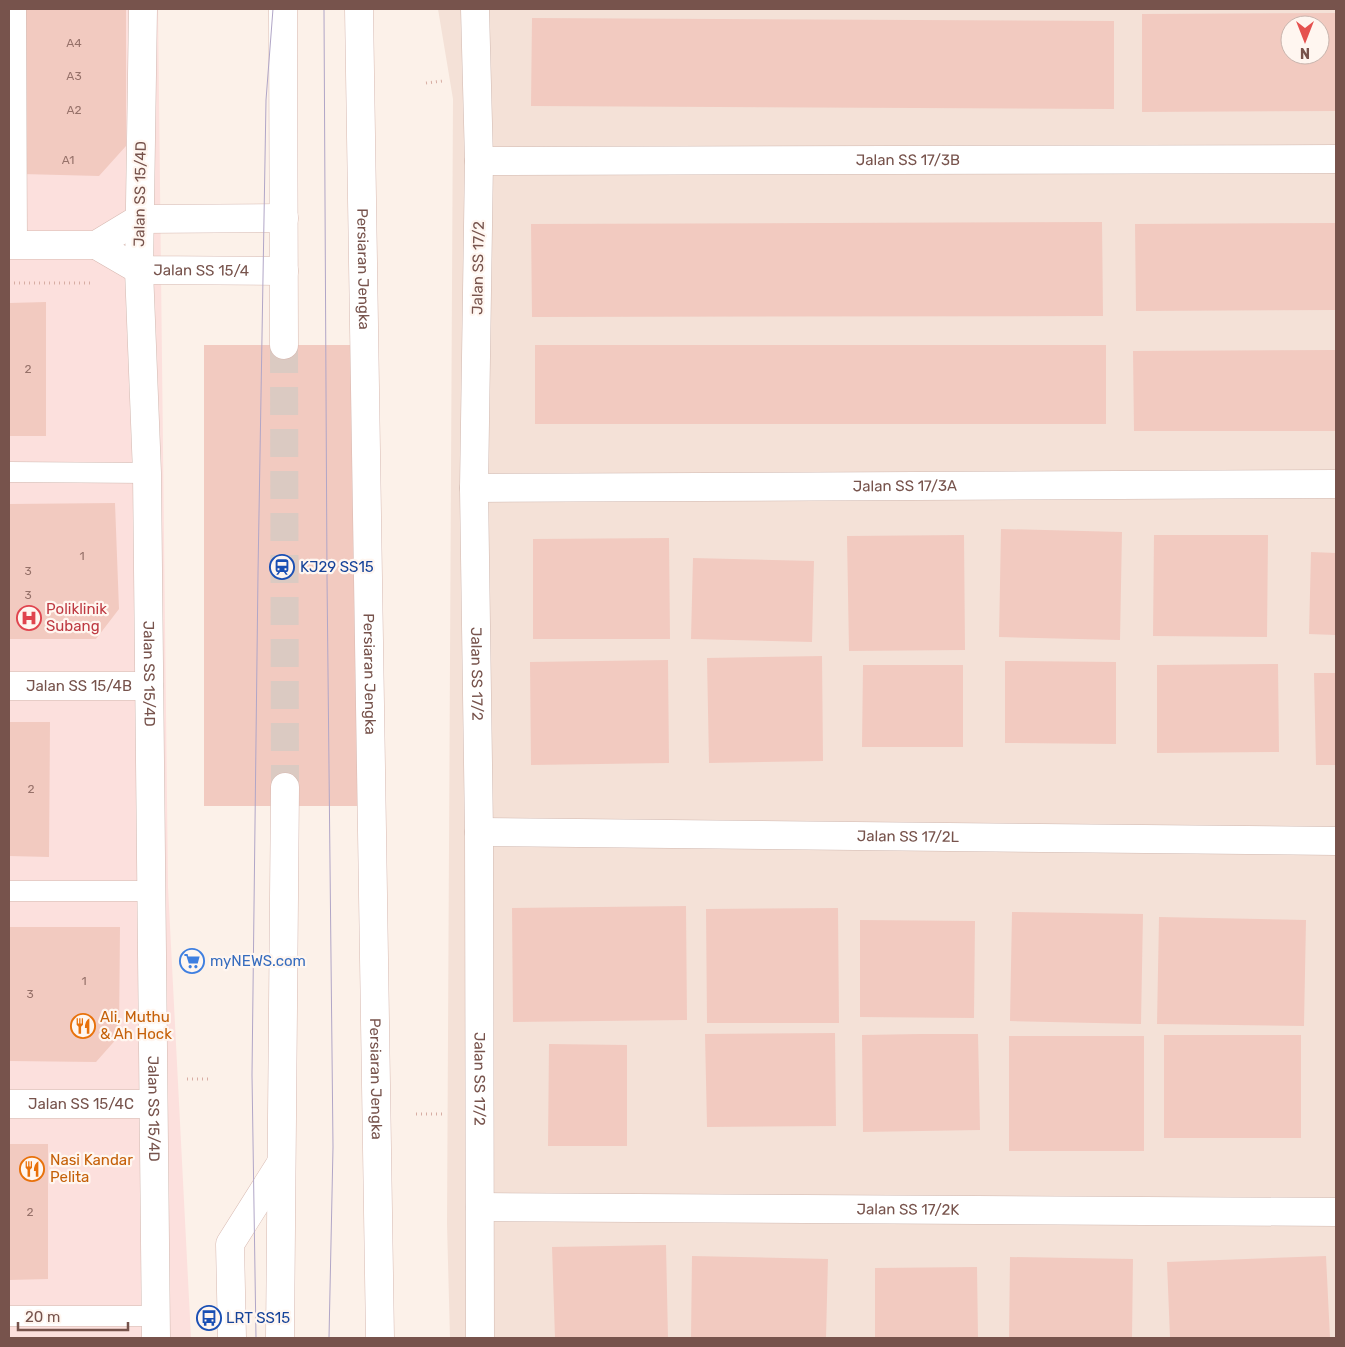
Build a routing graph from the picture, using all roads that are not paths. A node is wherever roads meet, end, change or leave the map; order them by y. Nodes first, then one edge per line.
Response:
1 (16, 9) edge
2 (143, 9) edge
3 (283, 9) edge
4 (359, 9) edge
5 (475, 9) edge
6 (1336, 159) edge
7 (479, 162) junction
8 (284, 218) junction
9 (139, 219) junction
10 (13, 245) edge
11 (96, 245) junction
12 (284, 271) junction
13 (139, 277) junction
14 (284, 345) tunnel mouth
15 (9, 472) edge
16 (147, 473) junction
17 (1336, 484) edge
18 (474, 488) junction
19 (9, 686) edge
20 (149, 686) junction
21 (285, 787) tunnel mouth
22 (479, 832) junction
23 (1336, 841) edge
24 (9, 890) edge
25 (151, 890) junction
26 (9, 1104) edge
27 (153, 1104) junction
28 (281, 1163) junction
29 (480, 1207) junction
30 (1336, 1212) edge
31 (9, 1316) edge
32 (156, 1327) edge
33 (232, 1338) edge
34 (280, 1338) edge
35 (380, 1338) edge
36 (480, 1338) edge

1 - 10 lane
2 - 9 street, Jalan SS 15/4D
3 - 8 street
4 - 35 street, Persiaran Jengka
5 - 7 street, Jalan SS 17/2
6 - 7 street, Jalan SS 17/3B
7 - 18 street, Jalan SS 17/2
8 - 9 street
8 - 12 street
9 - 11 street
9 - 13 street, Jalan SS 15/4D
10 - 11 street
11 - 13 street, Jalan SS 15/4
12 - 13 street, Jalan SS 15/4
12 - 14 street
13 - 16 street, Jalan SS 15/4D
15 - 16 lane
16 - 20 street, Jalan SS 15/4D
17 - 18 street, Jalan SS 17/3A
18 - 22 street, Jalan SS 17/2
19 - 20 street, Jalan SS 15/4B
20 - 25 street, Jalan SS 15/4D
21 - 28 street
22 - 23 street, Jalan SS 17/2L
22 - 29 street, Jalan SS 17/2
24 - 25 lane
25 - 27 street, Jalan SS 15/4D
26 - 27 street, Jalan SS 15/4C
27 - 32 street, Jalan SS 15/4D
28 - 33 street
28 - 34 street
29 - 30 street, Jalan SS 17/2K
29 - 36 street, Jalan SS 17/2
31 - 32 lane

